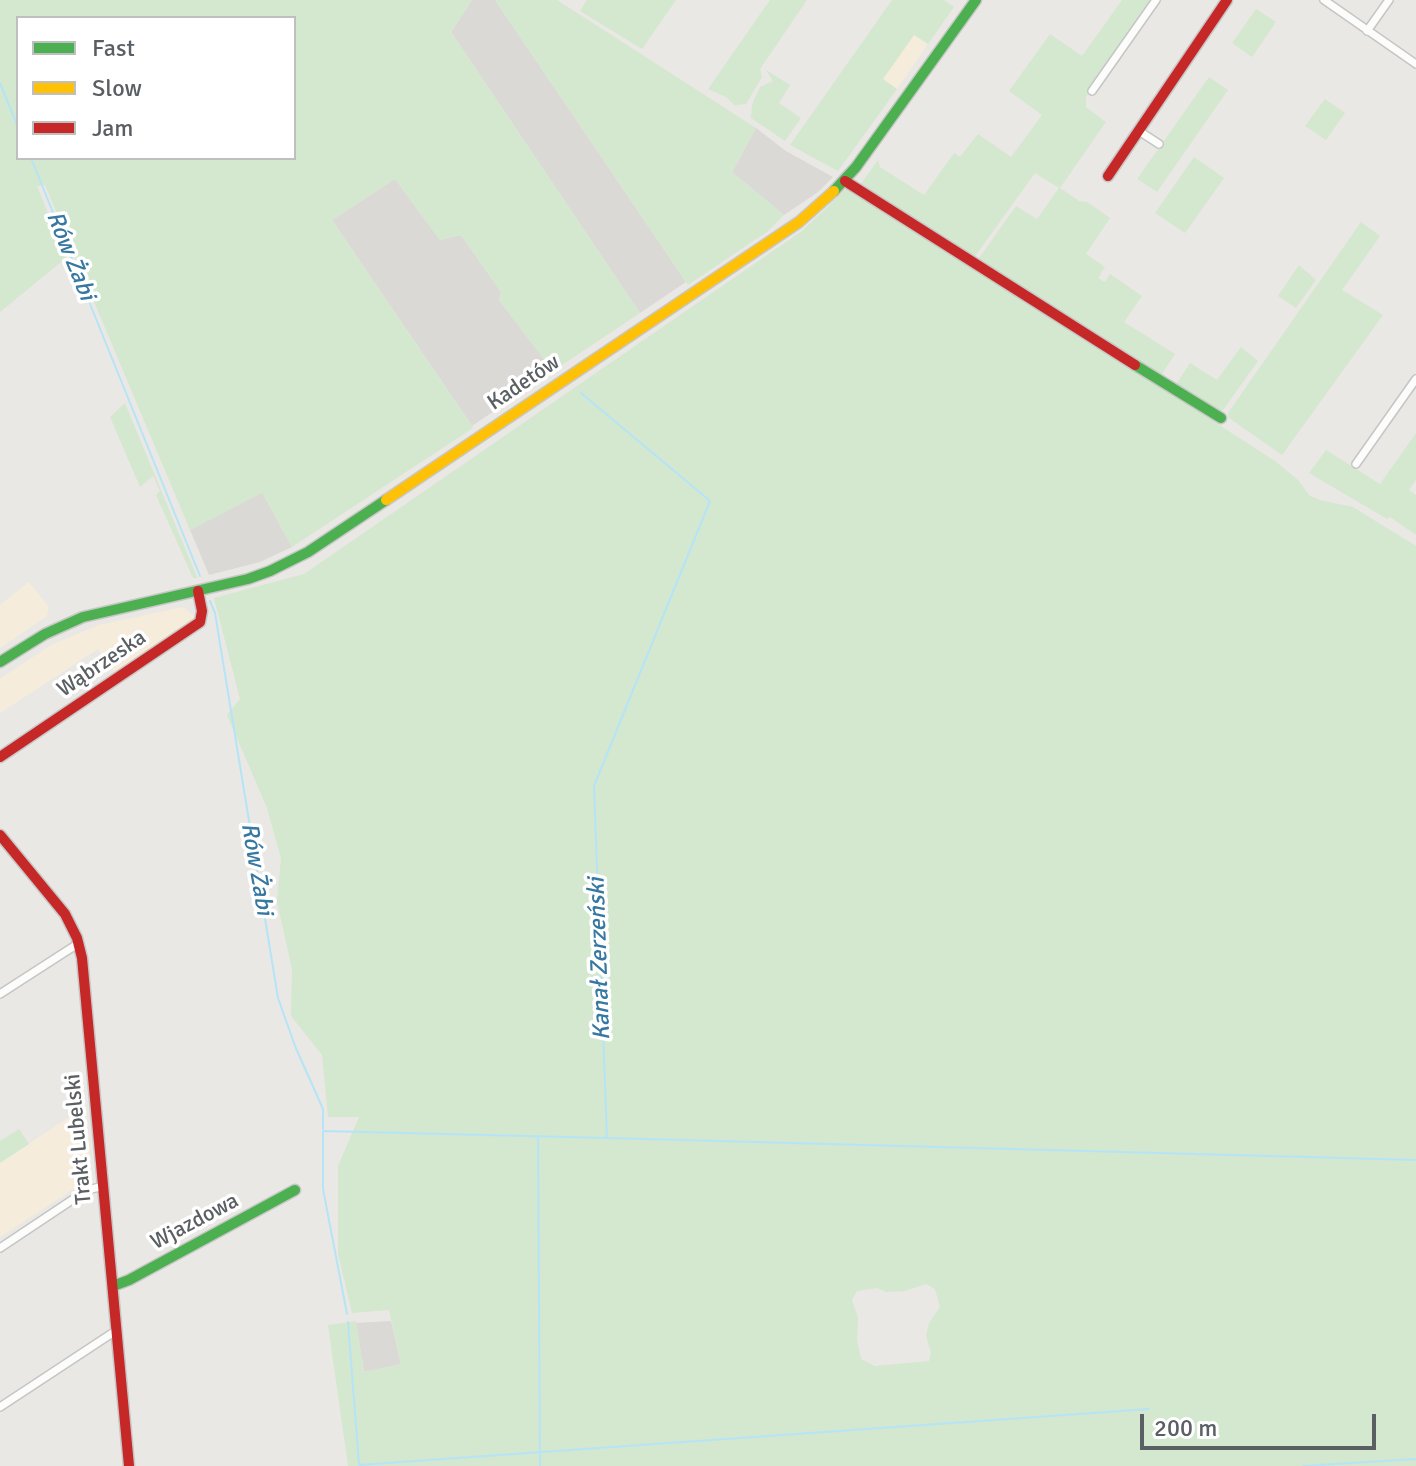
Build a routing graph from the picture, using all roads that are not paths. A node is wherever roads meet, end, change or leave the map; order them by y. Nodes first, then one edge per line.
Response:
1 (976, 0) edge
2 (1156, 0) edge
3 (1227, 0) edge
4 (1324, 0) edge
5 (1389, 0) edge
6 (1367, 31) junction
7 (1416, 64) edge
8 (1092, 91) dead end
9 (1139, 131) junction
10 (1159, 144) dead end
11 (1108, 176) dead end
12 (845, 181) junction
13 (1416, 379) edge
14 (1221, 418) dead end
15 (1356, 464) dead end
16 (198, 591) junction
17 (0, 662) edge
18 (0, 757) edge
19 (0, 835) edge
20 (79, 943) junction
21 (0, 994) edge
22 (104, 1186) junction
23 (295, 1190) dead end
24 (0, 1248) edge
25 (113, 1286) junction
26 (117, 1330) junction
27 (0, 1407) edge
28 (129, 1466) edge

1 - 12 street, Kadetów
2 - 8 street
3 - 9 street
4 - 6 street
5 - 6 street
6 - 7 street
9 - 10 street
9 - 11 street
12 - 14 street
12 - 16 street, Kadetów
13 - 15 street
16 - 17 street, Kadetów
16 - 18 street, Wąbrzeska
19 - 20 street, Trakt Lubelski
20 - 21 street
20 - 22 street, Trakt Lubelski
22 - 24 street
22 - 25 street, Trakt Lubelski
23 - 25 street, Wjazdowa
25 - 26 street, Trakt Lubelski
26 - 27 street
26 - 28 street, Trakt Lubelski

